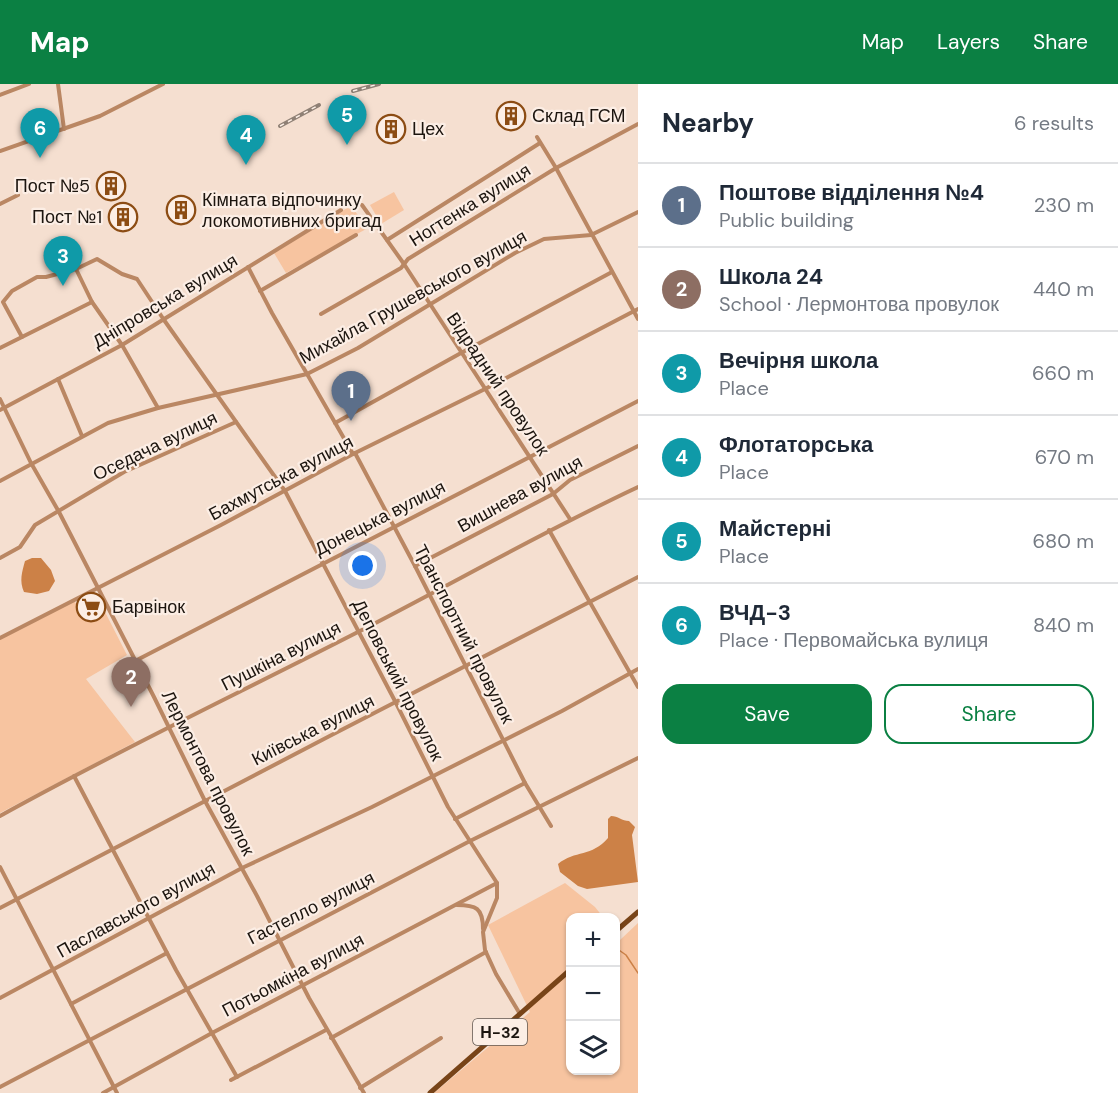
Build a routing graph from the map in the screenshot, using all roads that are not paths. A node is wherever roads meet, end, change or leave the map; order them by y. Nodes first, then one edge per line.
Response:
1 (11, 84) edge
2 (29, 84) edge
3 (58, 84) edge
4 (163, 84) edge
5 (14, 91) junction
6 (0, 95) edge
7 (638, 124) edge
8 (64, 129) junction
9 (537, 137) dead end
10 (540, 143) junction
11 (0, 151) edge
12 (556, 168) junction
13 (18, 195) dead end
14 (0, 204) edge
15 (362, 205) dead end
16 (341, 210) dead end
17 (638, 212) edge
18 (356, 235) dead end
19 (591, 235) junction
20 (387, 240) junction
21 (404, 264) junction
22 (248, 267) junction
23 (76, 269) junction
24 (612, 272) junction
25 (260, 291) junction
26 (92, 302) junction
27 (430, 305) junction
28 (636, 310) edge
29 (321, 314) dead end
30 (638, 319) edge
31 (164, 320) junction
32 (22, 337) junction
33 (122, 345) junction
34 (0, 348) edge
35 (461, 352) junction
36 (307, 374) junction
37 (58, 379) junction
38 (484, 389) junction
39 (217, 394) junction
40 (0, 399) edge
41 (638, 401) edge
42 (158, 408) junction
43 (2, 409) edge
44 (236, 422) junction
45 (335, 423) junction
46 (82, 435) junction
47 (638, 446) edge
48 (354, 453) junction
49 (530, 456) junction
50 (31, 463) junction
51 (0, 481) edge
52 (638, 486) edge
53 (285, 491) junction
54 (553, 494) junction
55 (59, 512) junction
56 (570, 519) junction
57 (394, 527) junction
58 (549, 530) junction
59 (0, 558) edge
60 (322, 563) junction
61 (415, 566) junction
62 (638, 577) edge
63 (97, 588) junction
64 (430, 594) junction
65 (589, 602) junction
66 (358, 632) junction
67 (0, 638) edge
68 (135, 661) junction
69 (464, 665) junction
70 (638, 669) edge
71 (630, 673) junction
72 (638, 687) edge
73 (396, 703) junction
74 (169, 728) junction
75 (503, 740) junction
76 (638, 758) edge
77 (432, 775) junction
78 (75, 776) junction
79 (525, 783) junction
80 (205, 801) junction
81 (538, 806) junction
82 (0, 816) edge
83 (455, 819) junction
84 (550, 826) dead end
85 (470, 841) junction
86 (114, 848) junction
87 (0, 867) edge
88 (242, 868) junction
89 (497, 883) junction
90 (17, 899) junction
91 (456, 905) junction
92 (0, 908) edge
93 (638, 912) edge
94 (150, 918) junction
95 (620, 927) edge
96 (483, 932) junction
97 (279, 940) junction
98 (486, 952) junction
99 (167, 953) junction
100 (54, 970) junction
101 (566, 974) edge
102 (303, 986) junction
103 (187, 989) junction
104 (0, 998) edge
105 (71, 1004) junction
106 (520, 1014) junction
107 (327, 1030) junction
108 (212, 1034) junction
109 (331, 1038) junction
110 (441, 1038) dead end
111 (89, 1040) junction
112 (237, 1077) junction
113 (231, 1080) dead end
114 (0, 1087) edge
115 (113, 1088) junction
116 (360, 1088) junction
117 (104, 1093) edge
118 (117, 1093) edge
119 (364, 1093) edge
120 (430, 1093) edge

1 - 5 street
2 - 5 street
3 - 8 street
4 - 8 street
5 - 6 street
7 - 12 street, Ногтенка вулиця
8 - 11 street
9 - 10 street
10 - 12 street
10 - 20 street
12 - 19 street
12 - 21 street, Ногтенка вулиця
13 - 14 street
15 - 20 street, Відрадний провулок
16 - 22 street, Дніпровська вулиця
17 - 19 street, Михайла Грушевського вулиця
18 - 25 street
19 - 24 street
19 - 27 street, Михайла Грушевського вулиця
20 - 21 street, Відрадний провулок
21 - 27 street, Відрадний провулок
21 - 29 street, Ногтенка вулиця
22 - 25 street, Транспортний провулок
22 - 31 street, Дніпровська вулиця
23 - 26 street
23 - 31 street, Деповський провулок
23 - 32 street
24 - 28 street
24 - 35 street
25 - 36 street, Транспортний провулок
26 - 32 street
26 - 33 street
27 - 35 street, Відрадний провулок
27 - 36 street, Михайла Грушевського вулиця
28 - 30 street
28 - 38 street, Бахмутська вулиця
31 - 33 street, Дніпровська вулиця
31 - 39 street, Деповський провулок
32 - 34 street
33 - 37 street, Дніпровська вулиця
33 - 42 street
35 - 38 street, Відрадний провулок
35 - 45 street
36 - 39 street, Михайла Грушевського вулиця
36 - 45 street, Транспортний провулок
37 - 43 street, Дніпровська вулиця
37 - 46 street
38 - 48 street, Бахмутська вулиця
38 - 49 street, Відрадний провулок
39 - 42 street, Михайла Грушевського вулиця
39 - 44 street, Деповський провулок
40 - 43 street, Лермонтова провулок
41 - 49 street, Донецька вулиця
42 - 46 street, Михайла Грушевського вулиця
43 - 50 street, Лермонтова провулок
44 - 53 street, Деповський провулок
44 - 55 street, Оседача вулиця
45 - 48 street, Транспортний провулок
46 - 50 street, Михайла Грушевського вулиця
47 - 54 street, Вишнева вулиця
48 - 53 street, Бахмутська вулиця
48 - 57 street, Транспортний провулок
49 - 54 street, Відрадний провулок
49 - 57 street, Донецька вулиця
50 - 51 street, Михайла Грушевського вулиця
50 - 55 street, Лермонтова провулок
52 - 56 street, Пушкіна вулиця
53 - 60 street, Деповський провулок
53 - 63 street, Бахмутська вулиця
54 - 56 street, Відрадний провулок
54 - 61 street, Вишнева вулиця
55 - 59 street, Оседача вулиця
55 - 63 street, Лермонтова провулок
56 - 58 street, Пушкіна вулиця
57 - 60 street, Донецька вулиця
57 - 61 street, Транспортний провулок
58 - 64 street, Пушкіна вулиця
58 - 65 street
60 - 66 street, Деповський провулок
60 - 68 street, Донецька вулиця
61 - 64 street, Транспортний провулок
62 - 65 street, Київська вулиця
63 - 67 street, Бахмутська вулиця
63 - 68 street, Лермонтова провулок
64 - 66 street, Пушкіна вулиця
64 - 69 street, Транспортний провулок
65 - 69 street, Київська вулиця
65 - 71 street
66 - 73 street, Деповський провулок
66 - 74 street, Пушкіна вулиця
68 - 74 street, Лермонтова провулок
69 - 73 street, Київська вулиця
69 - 75 street, Транспортний провулок
70 - 71 street, Паславського вулиця
71 - 72 street
71 - 75 street, Паславського вулиця
73 - 77 street, Деповський провулок
73 - 80 street, Київська вулиця
74 - 78 street, Пушкіна вулиця
74 - 80 street, Лермонтова провулок
75 - 77 street, Паславського вулиця
75 - 79 street, Транспортний провулок
76 - 81 street, Гастелло вулиця
77 - 83 street, Деповський провулок
77 - 88 street, Паславського вулиця
78 - 82 street, Пушкіна вулиця
78 - 86 street
79 - 81 street, Транспортний провулок
79 - 83 street
80 - 86 street, Київська вулиця
80 - 88 street, Лермонтова провулок
81 - 84 street, Транспортний провулок
81 - 85 street, Гастелло вулиця
83 - 85 street, Деповський провулок
85 - 89 street, Деповський провулок
85 - 97 street, Гастелло вулиця
86 - 90 street, Київська вулиця
86 - 94 street
87 - 90 street
88 - 94 street, Паславського вулиця
88 - 97 street, Лермонтова провулок
89 - 91 street, Потьомкіна вулиця
89 - 96 street
90 - 92 street, Київська вулиця
90 - 100 street
91 - 96 street
91 - 102 street, Потьомкіна вулиця
93 - 95 main road
94 - 99 street
94 - 100 street, Паславського вулиця
96 - 98 street
97 - 102 street, Лермонтова провулок
97 - 103 street, Гастелло вулиця
98 - 106 street
98 - 109 street
99 - 103 street
99 - 105 street
100 - 104 street, Паславського вулиця
100 - 105 street
101 - 106 main road, Н-32
102 - 107 street, Лермонтова провулок
102 - 108 street, Потьомкіна вулиця
103 - 108 street
103 - 111 street, Гастелло вулиця
105 - 111 street
106 - 120 main road, Н-32
107 - 109 street, Лермонтова провулок
107 - 112 street
108 - 112 street
108 - 115 street, Потьомкіна вулиця
109 - 116 street, Лермонтова провулок
110 - 116 street
111 - 114 street, Гастелло вулиця
111 - 115 street
112 - 113 street
115 - 117 street, Потьомкіна вулиця
115 - 118 street
116 - 119 street, Лермонтова провулок

